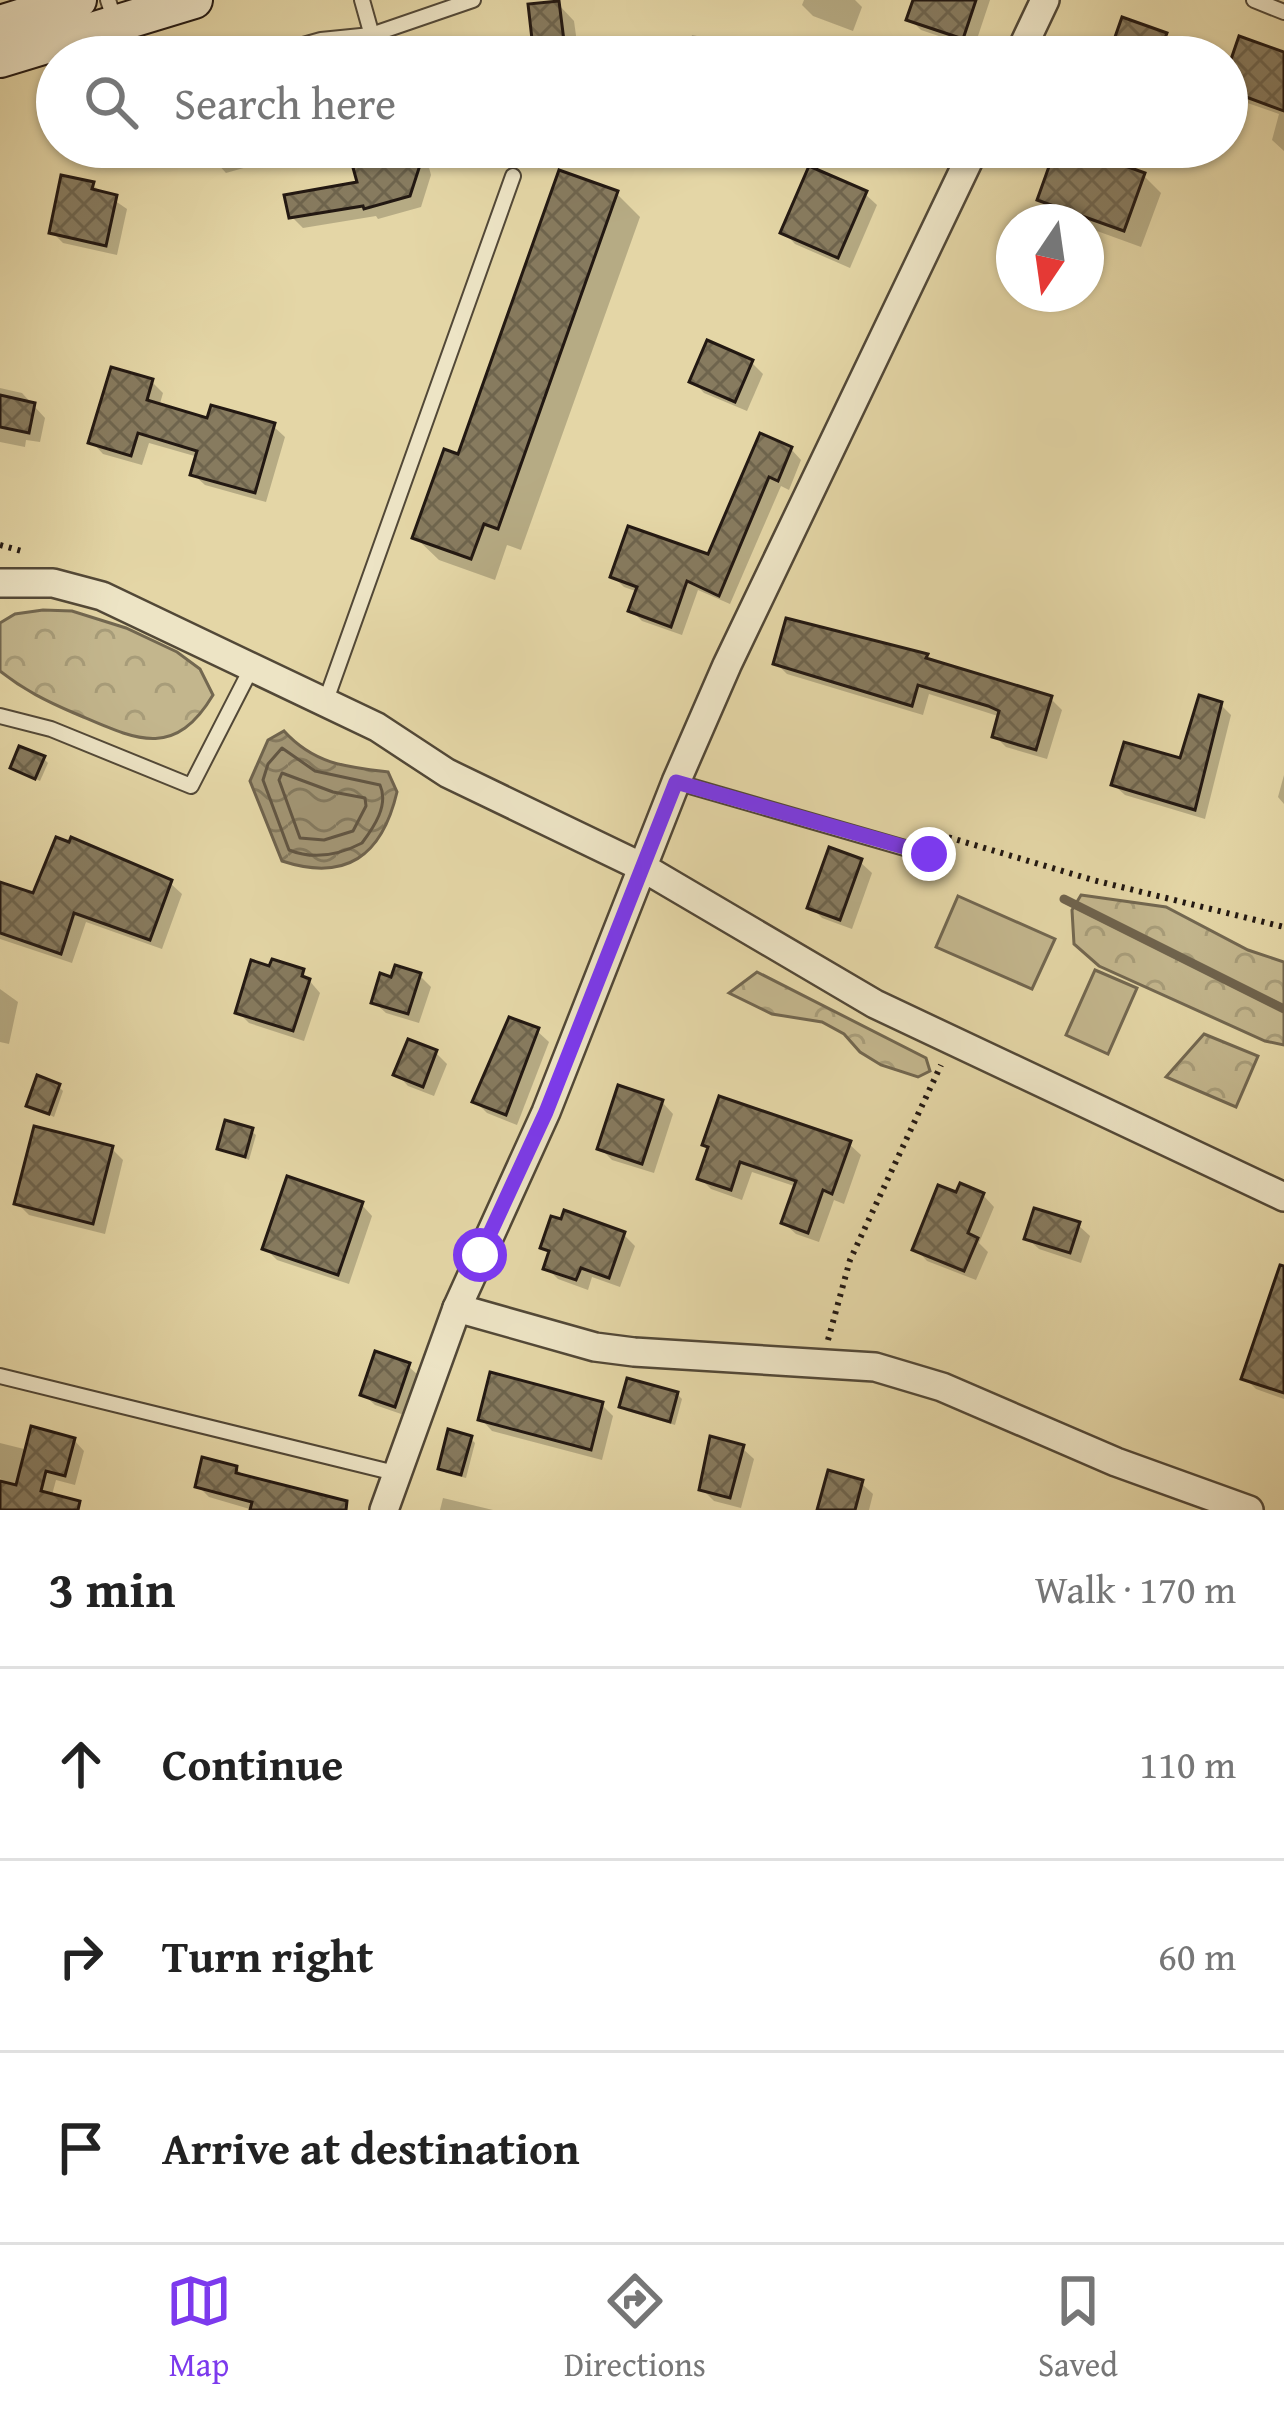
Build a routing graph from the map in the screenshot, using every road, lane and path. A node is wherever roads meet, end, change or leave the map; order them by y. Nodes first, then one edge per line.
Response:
1 (78, 0) edge
2 (194, 0) edge
3 (362, 0) edge
4 (473, 0) edge
5 (1045, 0) edge
6 (1255, 0) edge
7 (1284, 11) edge
8 (112, 12) edge
9 (0, 24) edge
10 (371, 35) junction
11 (55, 36) edge
12 (361, 36) edge
13 (1028, 36) edge
14 (36, 44) edge
15 (0, 59) edge
16 (965, 168) edge
17 (513, 176) dead end
18 (0, 583) edge
19 (251, 669) junction
20 (326, 703) junction
21 (0, 716) edge
22 (676, 782) junction
23 (929, 854) joint
24 (642, 867) junction
25 (1284, 927) edge
26 (952, 1042) junction
27 (1284, 1197) edge
28 (457, 1308) junction
29 (824, 1361) junction
30 (0, 1376) edge
31 (395, 1473) junction
32 (384, 1510) edge
33 (1249, 1510) edge

1 - 9 main road
2 - 8 main road
3 - 10 lane
4 - 10 lane
5 - 13 street
6 - 7 lane
8 - 11 main road
10 - 12 lane
14 - 15 main road
16 - 22 street
17 - 20 lane
18 - 19 street
19 - 20 street
19 - 21 lane
20 - 24 street
22 - 23 lane
22 - 24 street
23 - 25 path
24 - 26 street
24 - 28 street
26 - 27 street
26 - 29 path
28 - 29 street
28 - 31 street
29 - 33 street
30 - 31 lane
31 - 32 street

